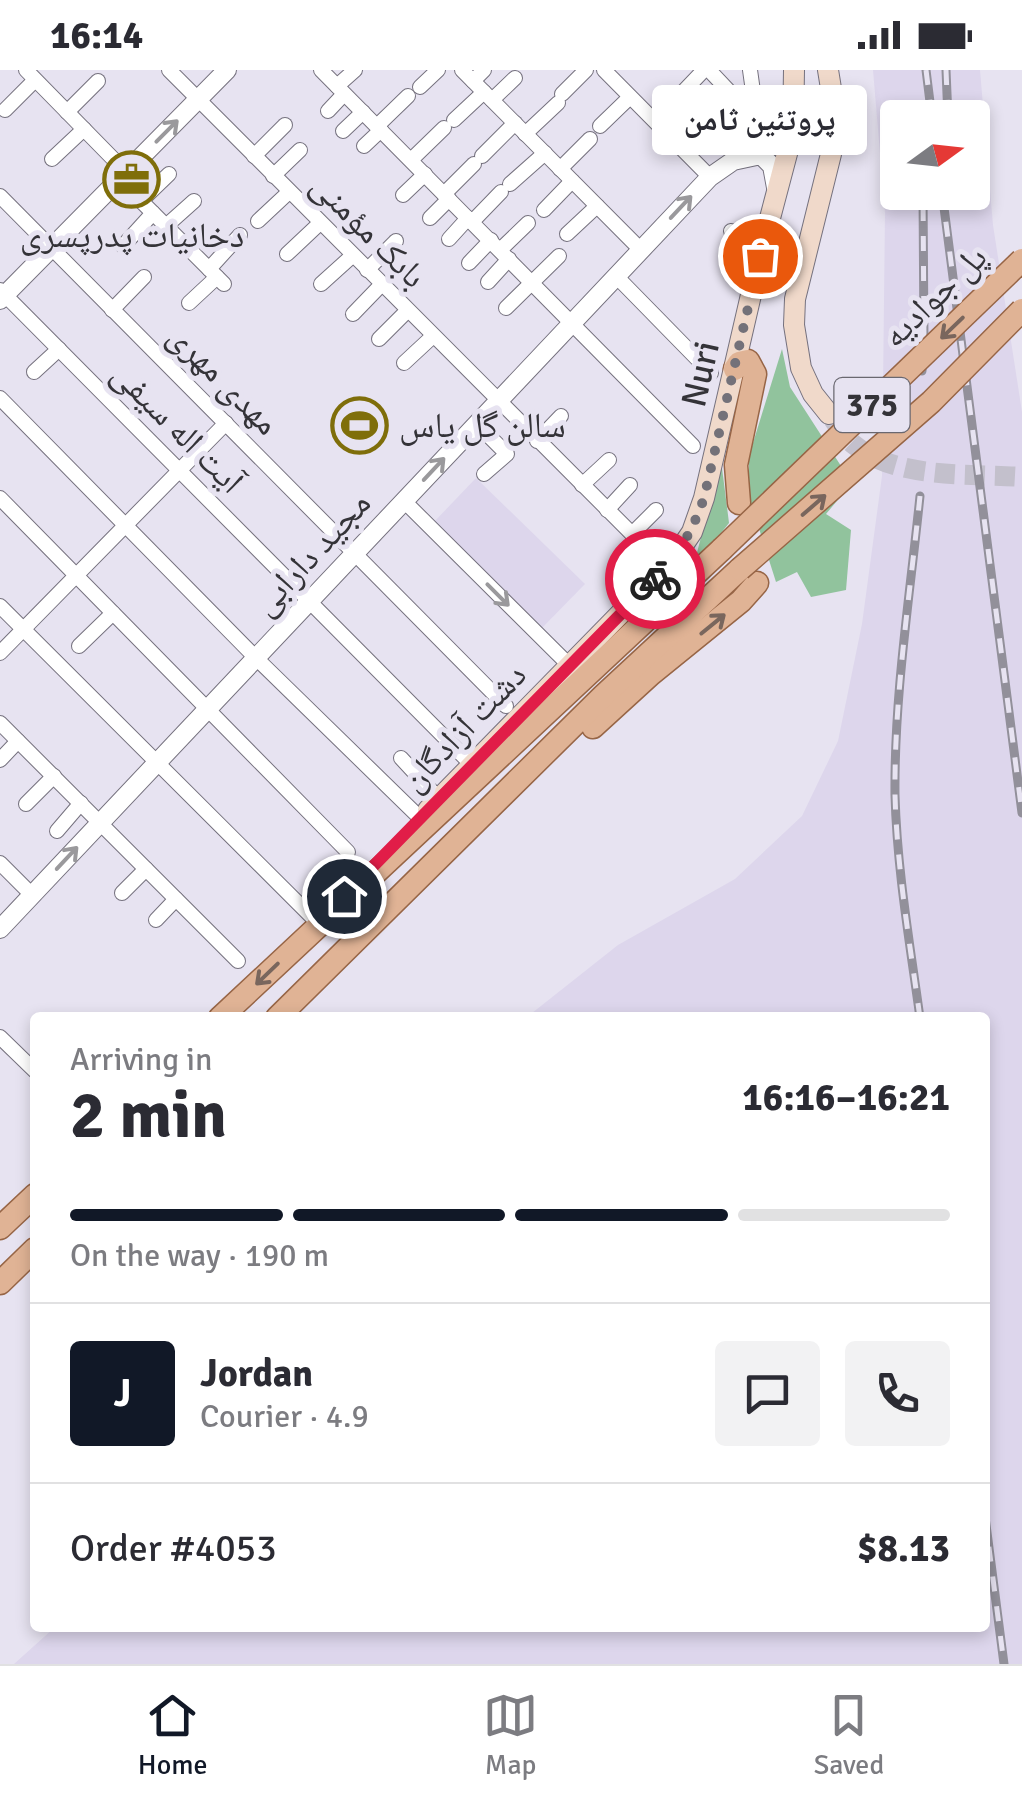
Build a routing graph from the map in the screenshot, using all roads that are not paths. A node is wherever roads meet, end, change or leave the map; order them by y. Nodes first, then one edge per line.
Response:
1 (168, 70) edge
2 (227, 70) edge
3 (321, 70) edge
4 (355, 70) edge
5 (438, 70) edge
6 (586, 70) edge
7 (604, 70) edge
8 (706, 70) edge
9 (750, 70) edge
10 (794, 70) edge
11 (817, 70) edge
12 (828, 70) edge
13 (31, 74) edge
14 (515, 78) dead end
15 (98, 81) dead end
16 (479, 82) edge
17 (341, 90) junction
18 (682, 92) dead end
19 (630, 97) junction
20 (198, 100) junction
21 (4, 110) dead end
22 (328, 111) dead end
23 (67, 112) junction
24 (363, 112) junction
25 (285, 125) dead end
26 (378, 128) junction
27 (520, 128) junction
28 (84, 129) junction
29 (343, 131) dead end
30 (364, 146) dead end
31 (300, 150) dead end
32 (545, 153) junction
33 (254, 156) junction
34 (52, 159) dead end
35 (411, 160) junction
36 (560, 169) junction
37 (169, 174) dead end
38 (425, 174) junction
39 (123, 176) junction
40 (273, 176) junction
41 (824, 176) junction
42 (710, 177) junction
43 (572, 181) junction
44 (289, 192) junction
45 (777, 193) junction
46 (0, 196) edge
47 (403, 196) dead end
48 (447, 196) junction
49 (142, 201) junction
50 (194, 201) dead end
51 (597, 206) junction
52 (544, 210) dead end
53 (154, 213) junction
54 (430, 218) dead end
55 (470, 220) junction
56 (258, 221) dead end
57 (528, 223) dead end
58 (320, 224) junction
59 (166, 226) junction
60 (731, 232) dead end
61 (567, 234) dead end
62 (240, 235) dead end
63 (449, 238) dead end
64 (396, 241) dead end
65 (123, 246) dead end
66 (51, 248) junction
67 (500, 250) junction
68 (641, 250) junction
69 (287, 254) dead end
70 (352, 256) junction
71 (558, 256) dead end
72 (760, 256) junction
73 (1022, 260) edge
74 (470, 263) dead end
75 (366, 270) junction
76 (217, 276) junction
77 (616, 276) junction
78 (144, 277) dead end
79 (488, 282) dead end
80 (533, 282) junction
81 (321, 284) dead end
82 (382, 285) junction
83 (2, 295) edge
84 (189, 304) dead end
85 (506, 308) dead end
86 (112, 310) junction
87 (1022, 310) edge
88 (407, 311) junction
89 (353, 314) dead end
90 (572, 322) junction
91 (432, 337) junction
92 (380, 340) dead end
93 (58, 349) junction
94 (404, 363) dead end
95 (735, 368) junction
96 (34, 372) dead end
97 (711, 373) dead end
98 (0, 398) edge
99 (497, 402) junction
100 (829, 414) tunnel mouth
101 (561, 416) dead end
102 (226, 423) junction
103 (477, 424) junction
104 (537, 441) junction
105 (694, 446) dead end
106 (609, 460) dead end
107 (179, 471) junction
108 (484, 474) dead end
109 (582, 485) junction
110 (630, 485) dead end
111 (0, 498) edge
112 (404, 501) junction
113 (739, 503) dead end
114 (607, 510) junction
115 (656, 510) dead end
116 (125, 526) junction
117 (632, 534) junction
118 (356, 552) junction
119 (664, 559) junction
120 (76, 576) junction
121 (309, 602) junction
122 (0, 606) edge
123 (113, 614) junction
124 (23, 629) junction
125 (79, 646) dead end
126 (0, 652) edge
127 (256, 658) junction
128 (569, 666) junction
129 (506, 706) dead end
130 (207, 710) junction
131 (0, 723) edge
132 (18, 741) junction
133 (401, 758) dead end
134 (0, 760) edge
135 (156, 764) junction
136 (472, 764) junction
137 (54, 776) junction
138 (439, 799) junction
139 (81, 803) junction
140 (26, 804) dead end
141 (420, 818) junction
142 (101, 822) junction
143 (57, 830) dead end
144 (348, 852) dead end
145 (0, 863) edge
146 (146, 870) junction
147 (122, 893) dead end
148 (32, 895) junction
149 (176, 899) junction
150 (156, 920) dead end
151 (318, 923) junction
152 (0, 929) edge
153 (301, 940) junction
154 (238, 961) dead end
155 (226, 1012) edge
156 (283, 1012) edge
157 (0, 1036) edge
158 (30, 1066) edge
159 (30, 1200) edge
160 (0, 1228) edge
161 (30, 1254) edge
162 (0, 1283) edge

1 - 20 street, بابک مؤمنی
2 - 20 street
3 - 17 street
4 - 17 street
5 - 26 street
6 - 27 street
7 - 19 street
8 - 9 street
8 - 18 street
10 - 45 main road, Nuri
11 - 41 main road
12 - 41 main road
13 - 21 street
13 - 23 street
14 - 16 street
15 - 23 street
16 - 27 street
16 - 35 street
17 - 22 street
17 - 24 street
19 - 36 street
19 - 42 street
20 - 33 street, بابک مؤمنی
39 -> 20 street
23 - 28 street
24 - 26 street
24 - 29 street
25 - 33 street
26 - 30 street
26 - 35 street
27 - 32 street
27 - 48 street
28 - 34 street
28 - 39 street
31 - 40 street
32 - 36 street
32 - 55 street
33 - 40 street, بابک مؤمنی
35 - 38 street
36 - 43 street
37 - 49 street
38 - 47 street
38 - 48 street
39 - 49 street
39 - 66 street
40 - 44 street, بابک مؤمنی
41 - 100 main road
42 - 45 street
68 -> 42 street, مجید دارابی
43 - 51 street
43 - 52 street
44 - 56 street
44 - 58 street, بابک مؤمنی
45 - 72 main road, Nuri
46 - 66 street, مهدی مهری
48 - 54 street
48 - 55 street
49 - 53 street
50 - 59 street
51 - 61 street
51 - 68 street
53 - 59 street
53 - 65 street
55 - 63 street
55 - 67 street
57 - 67 street
58 - 69 street
58 - 70 street, بابک مؤمنی
59 - 76 street
60 - 72 street
62 - 76 street
64 - 75 street
66 - 83 street
66 - 86 street, مهدی مهری
67 - 74 street
67 - 79 street
67 - 80 street
68 - 77 street, مجید دارابی
70 - 75 street, بابک مؤمنی
70 - 81 street
71 - 80 street
72 - 95 main road, Nuri
73 -> 153 main road, پل جوادیه / 375, bridge
75 - 82 street, بابک مؤمنی
76 - 84 street
77 - 90 street, مجید دارابی
77 - 97 street
78 - 86 street
80 - 85 street
80 - 90 street
82 - 88 street, بابک مؤمنی
82 - 89 street
83 - 93 street, آیت اله سیفی
86 - 102 street, مهدی مهری
156 -> 87 main road, پل جوادیه / 375, bridge
88 - 91 street, بابک مؤمنی
88 - 92 street
90 - 99 street, مجید دارابی
90 - 105 street
91 - 94 street
91 - 99 street, بابک مؤمنی
93 - 96 street
93 - 107 street, آیت اله سیفی
95 - 113 main road
95 - 119 main road, Nuri
98 - 116 street
99 - 103 street, مجید دارابی
99 - 104 street, بابک مؤمنی
101 - 104 street
102 - 107 street
102 - 118 street, مهدی مهری
103 - 108 street
112 -> 103 street, مجید دارابی
104 - 109 street, بابک مؤمنی
106 - 109 street
107 - 116 street
107 - 121 street, آیت اله سیفی
109 - 114 street, بابک مؤمنی
110 - 114 street
111 - 120 street
112 - 118 street, مجید دارابی
112 -> 128 street
114 - 117 street, بابک مؤمنی
115 - 117 street
116 - 120 street
116 - 127 street
117 - 119 street, بابک مؤمنی
118 - 121 street, مجید دارابی
118 - 129 street, مهدی مهری
119 - 128 main road, دشت آزادگان
120 - 123 street
120 - 124 street
121 - 127 street, مجید دارابی
121 - 136 street, آیت اله سیفی
122 - 124 street
123 - 125 street
123 - 130 street
124 - 126 street
124 - 135 street
127 - 130 street, مجید دارابی
127 - 141 street
128 - 136 main road, دشت آزادگان
130 - 135 street, مجید دارابی
130 - 144 street
131 - 132 street
132 - 134 street
132 - 137 street
133 - 138 street
135 - 142 street, مجید دارابی
135 - 151 street
136 - 138 main road, دشت آزادگان
137 - 139 street
137 - 140 street
138 - 141 main road, دشت آزادگان
139 - 142 street
139 - 143 street
141 - 151 main road, دشت آزادگان
142 - 146 street
148 -> 142 street, مجید دارابی
145 - 148 street
146 - 147 street
146 - 149 street
148 - 152 street, مجید دارابی
149 - 150 street
149 - 154 street
151 - 153 main road, دشت آزادگان
153 -> 155 main road, 375
157 - 158 street
159 - 160 main road
161 - 162 main road

